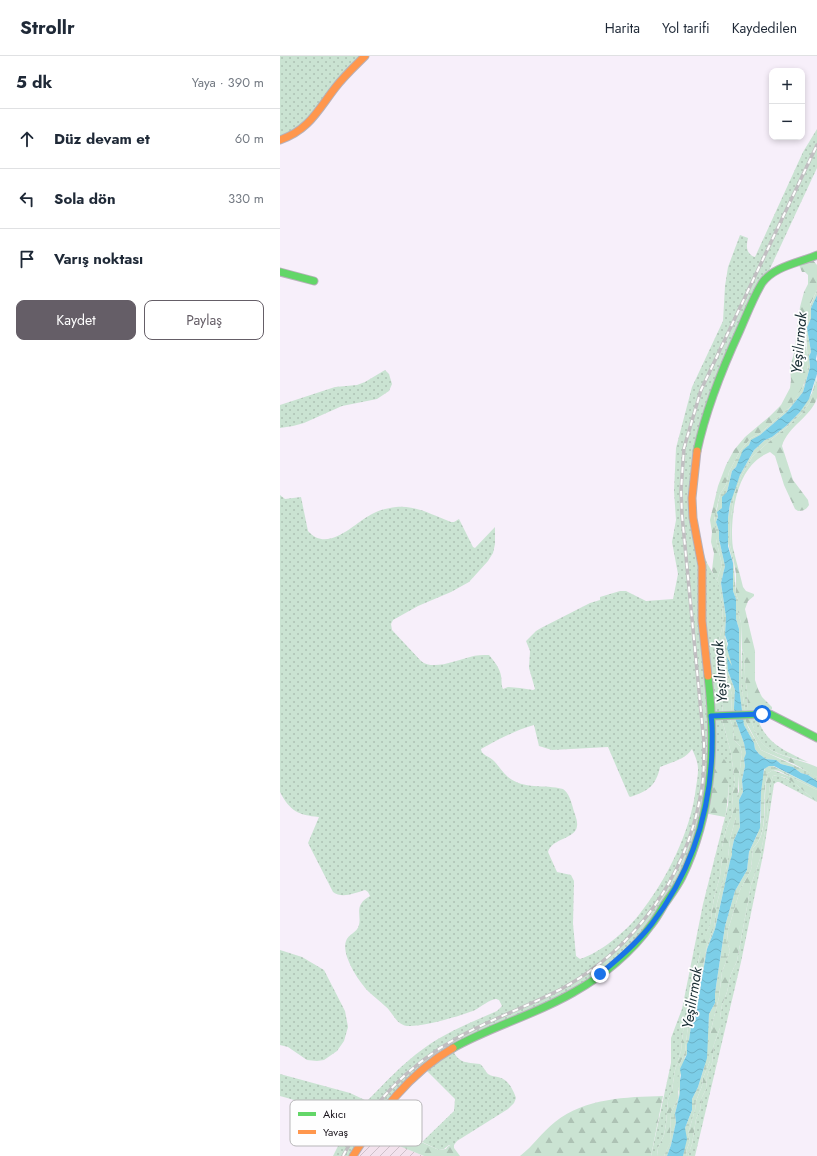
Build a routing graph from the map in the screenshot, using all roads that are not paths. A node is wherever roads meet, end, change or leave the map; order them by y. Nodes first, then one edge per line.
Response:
1 (365, 56) edge
2 (280, 140) edge
3 (817, 255) edge
4 (280, 272) edge
5 (314, 281) dead end
6 (715, 716) junction
7 (817, 738) edge
8 (392, 1100) edge
9 (360, 1146) edge
10 (354, 1156) edge

1 - 2 street
3 - 6 street
4 - 5 street
6 - 7 street
6 - 8 street
9 - 10 street

